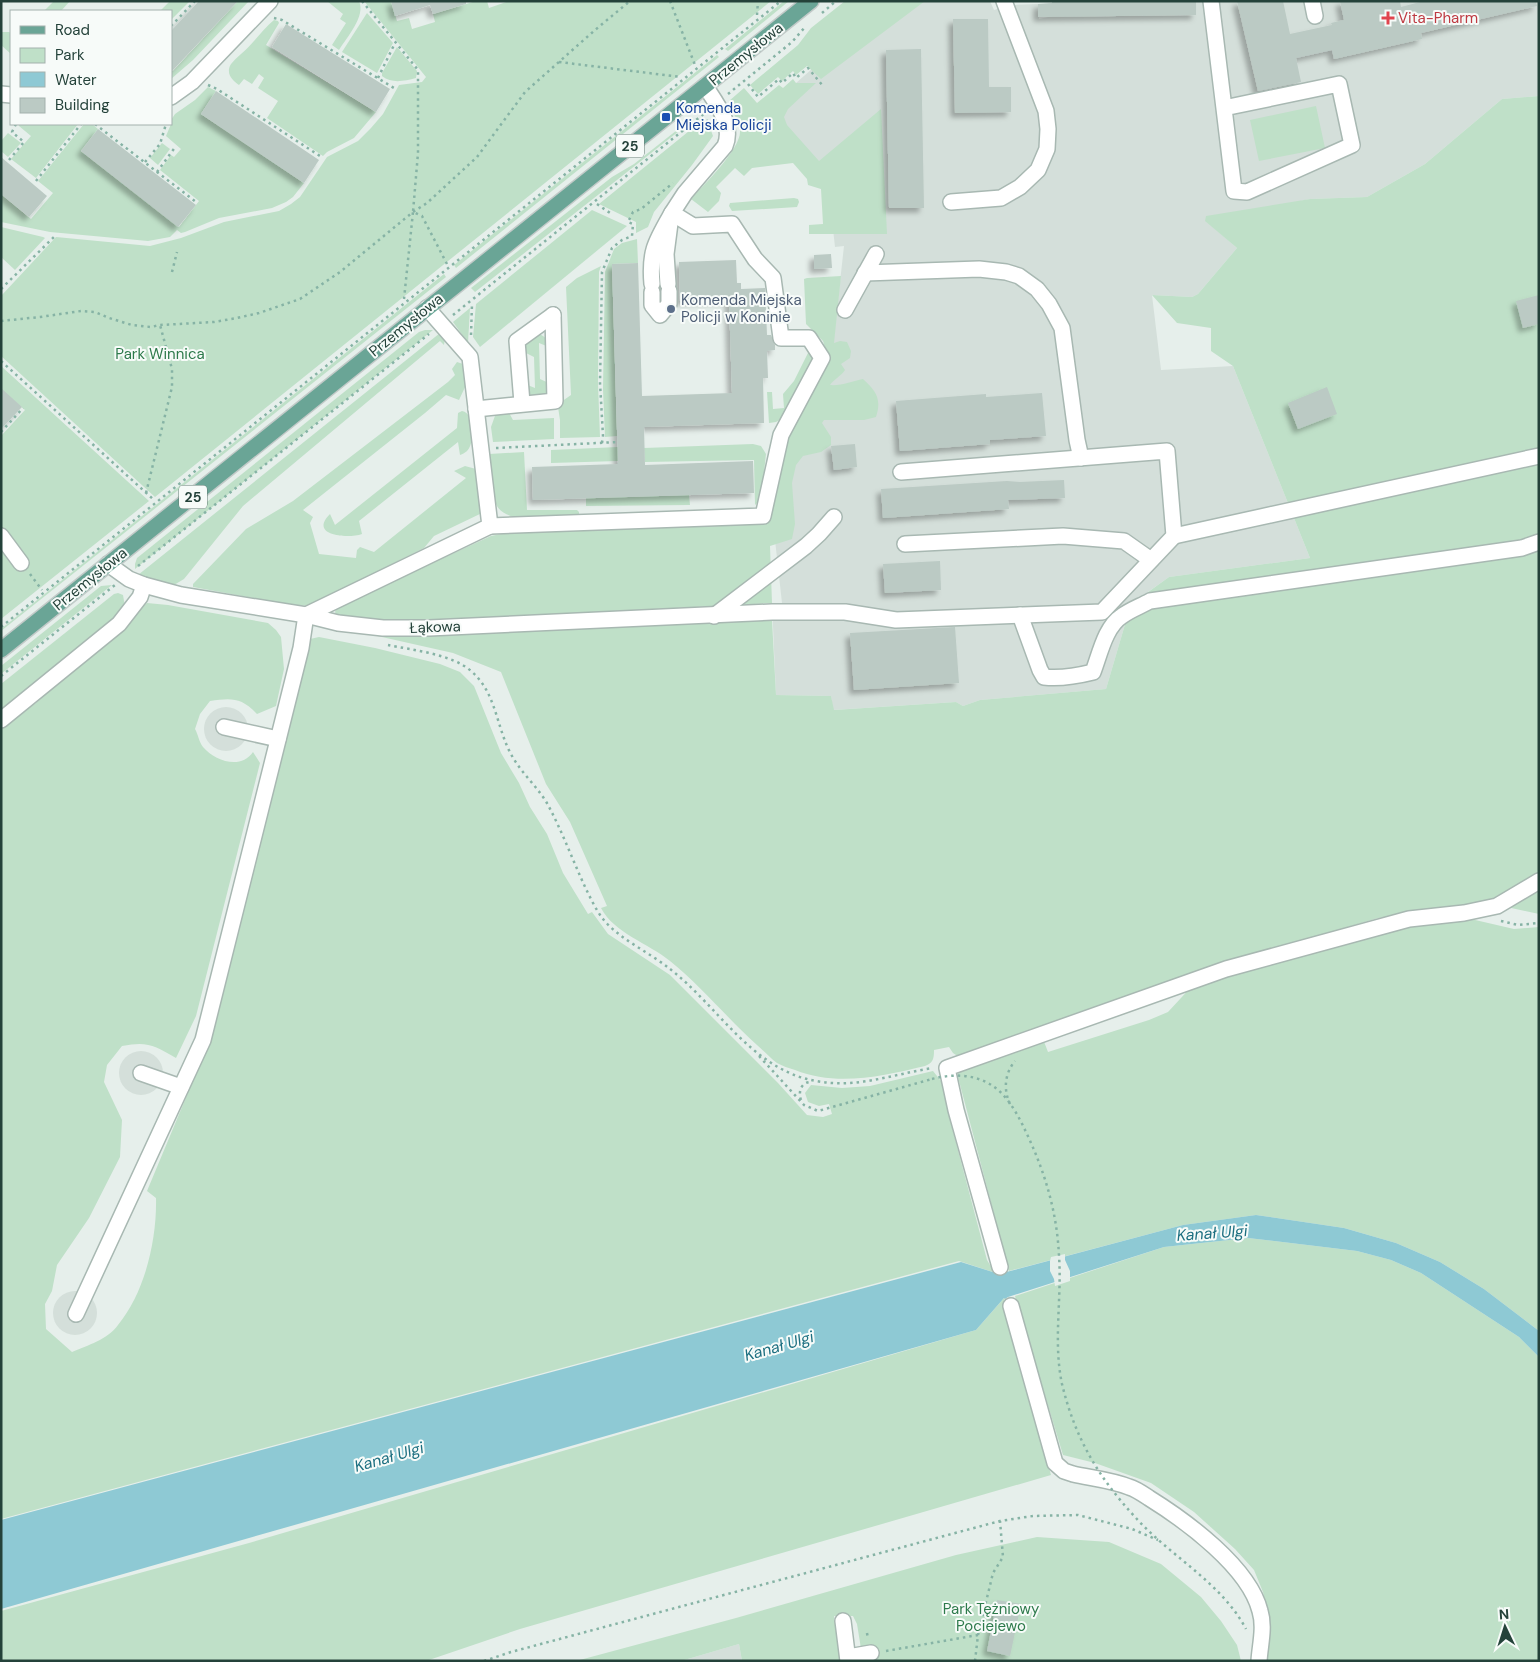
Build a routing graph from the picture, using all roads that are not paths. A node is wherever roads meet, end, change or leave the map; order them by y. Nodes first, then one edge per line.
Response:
1 (270, 1) edge
2 (811, 1) edge
3 (1004, 1) edge
4 (1211, 1) edge
5 (1312, 1) edge
6 (1315, 16) dead end
7 (705, 86) junction
8 (172, 96) edge
9 (1224, 108) junction
10 (951, 202) dead end
11 (672, 213) junction
12 (876, 254) dead end
13 (865, 273) junction
14 (427, 308) junction
15 (845, 310) dead end
16 (522, 404) junction
17 (476, 409) junction
18 (1539, 456) edge
19 (1081, 458) junction
20 (901, 472) dead end
21 (834, 517) dead end
22 (490, 526) junction
23 (1, 536) edge
24 (1174, 536) junction
25 (1539, 542) edge
26 (905, 544) dead end
27 (1151, 560) junction
28 (21, 563) road end
29 (108, 564) junction
30 (144, 585) junction
31 (306, 615) junction
32 (1020, 615) junction
33 (714, 616) junction
34 (1, 650) edge
35 (1, 720) edge
36 (224, 727) dead end
37 (278, 739) junction
38 (1539, 881) edge
39 (142, 1072) dead end
40 (181, 1087) junction
41 (1000, 1267) dead end
42 (1011, 1306) dead end
43 (76, 1314) dead end
44 (843, 1620) dead end
45 (871, 1653) road end
46 (848, 1659) edge
47 (1259, 1661) edge

1 - 8 street
2 - 7 main road, Przemysłowa / 25
3 - 10 street
4 - 9 street
5 - 6 street
7 - 11 street
7 - 14 main road, Przemysłowa / 25
9 - 9 street
11 - 11 street
11 - 22 street
12 - 13 street
13 - 15 street
13 - 19 street
14 - 17 street
14 - 29 main road, Przemysłowa / 25
16 - 16 street
16 - 17 street
17 - 22 street
18 - 24 street
19 - 20 street
19 - 24 street
21 - 33 street
22 - 31 street
23 - 28 street
24 - 27 street, Łąkowa
25 - 32 street
26 - 27 street
27 - 32 street, Łąkowa
29 - 30 street, Łąkowa
29 - 34 main road, Przemysłowa / 25
30 - 31 street, Łąkowa
30 - 35 street
31 - 33 street, Łąkowa
31 - 37 street
32 - 33 street, Łąkowa
36 - 37 street
37 - 40 street
38 - 41 street
39 - 40 street
40 - 43 street
42 - 47 street
44 - 46 street
45 - 46 street

